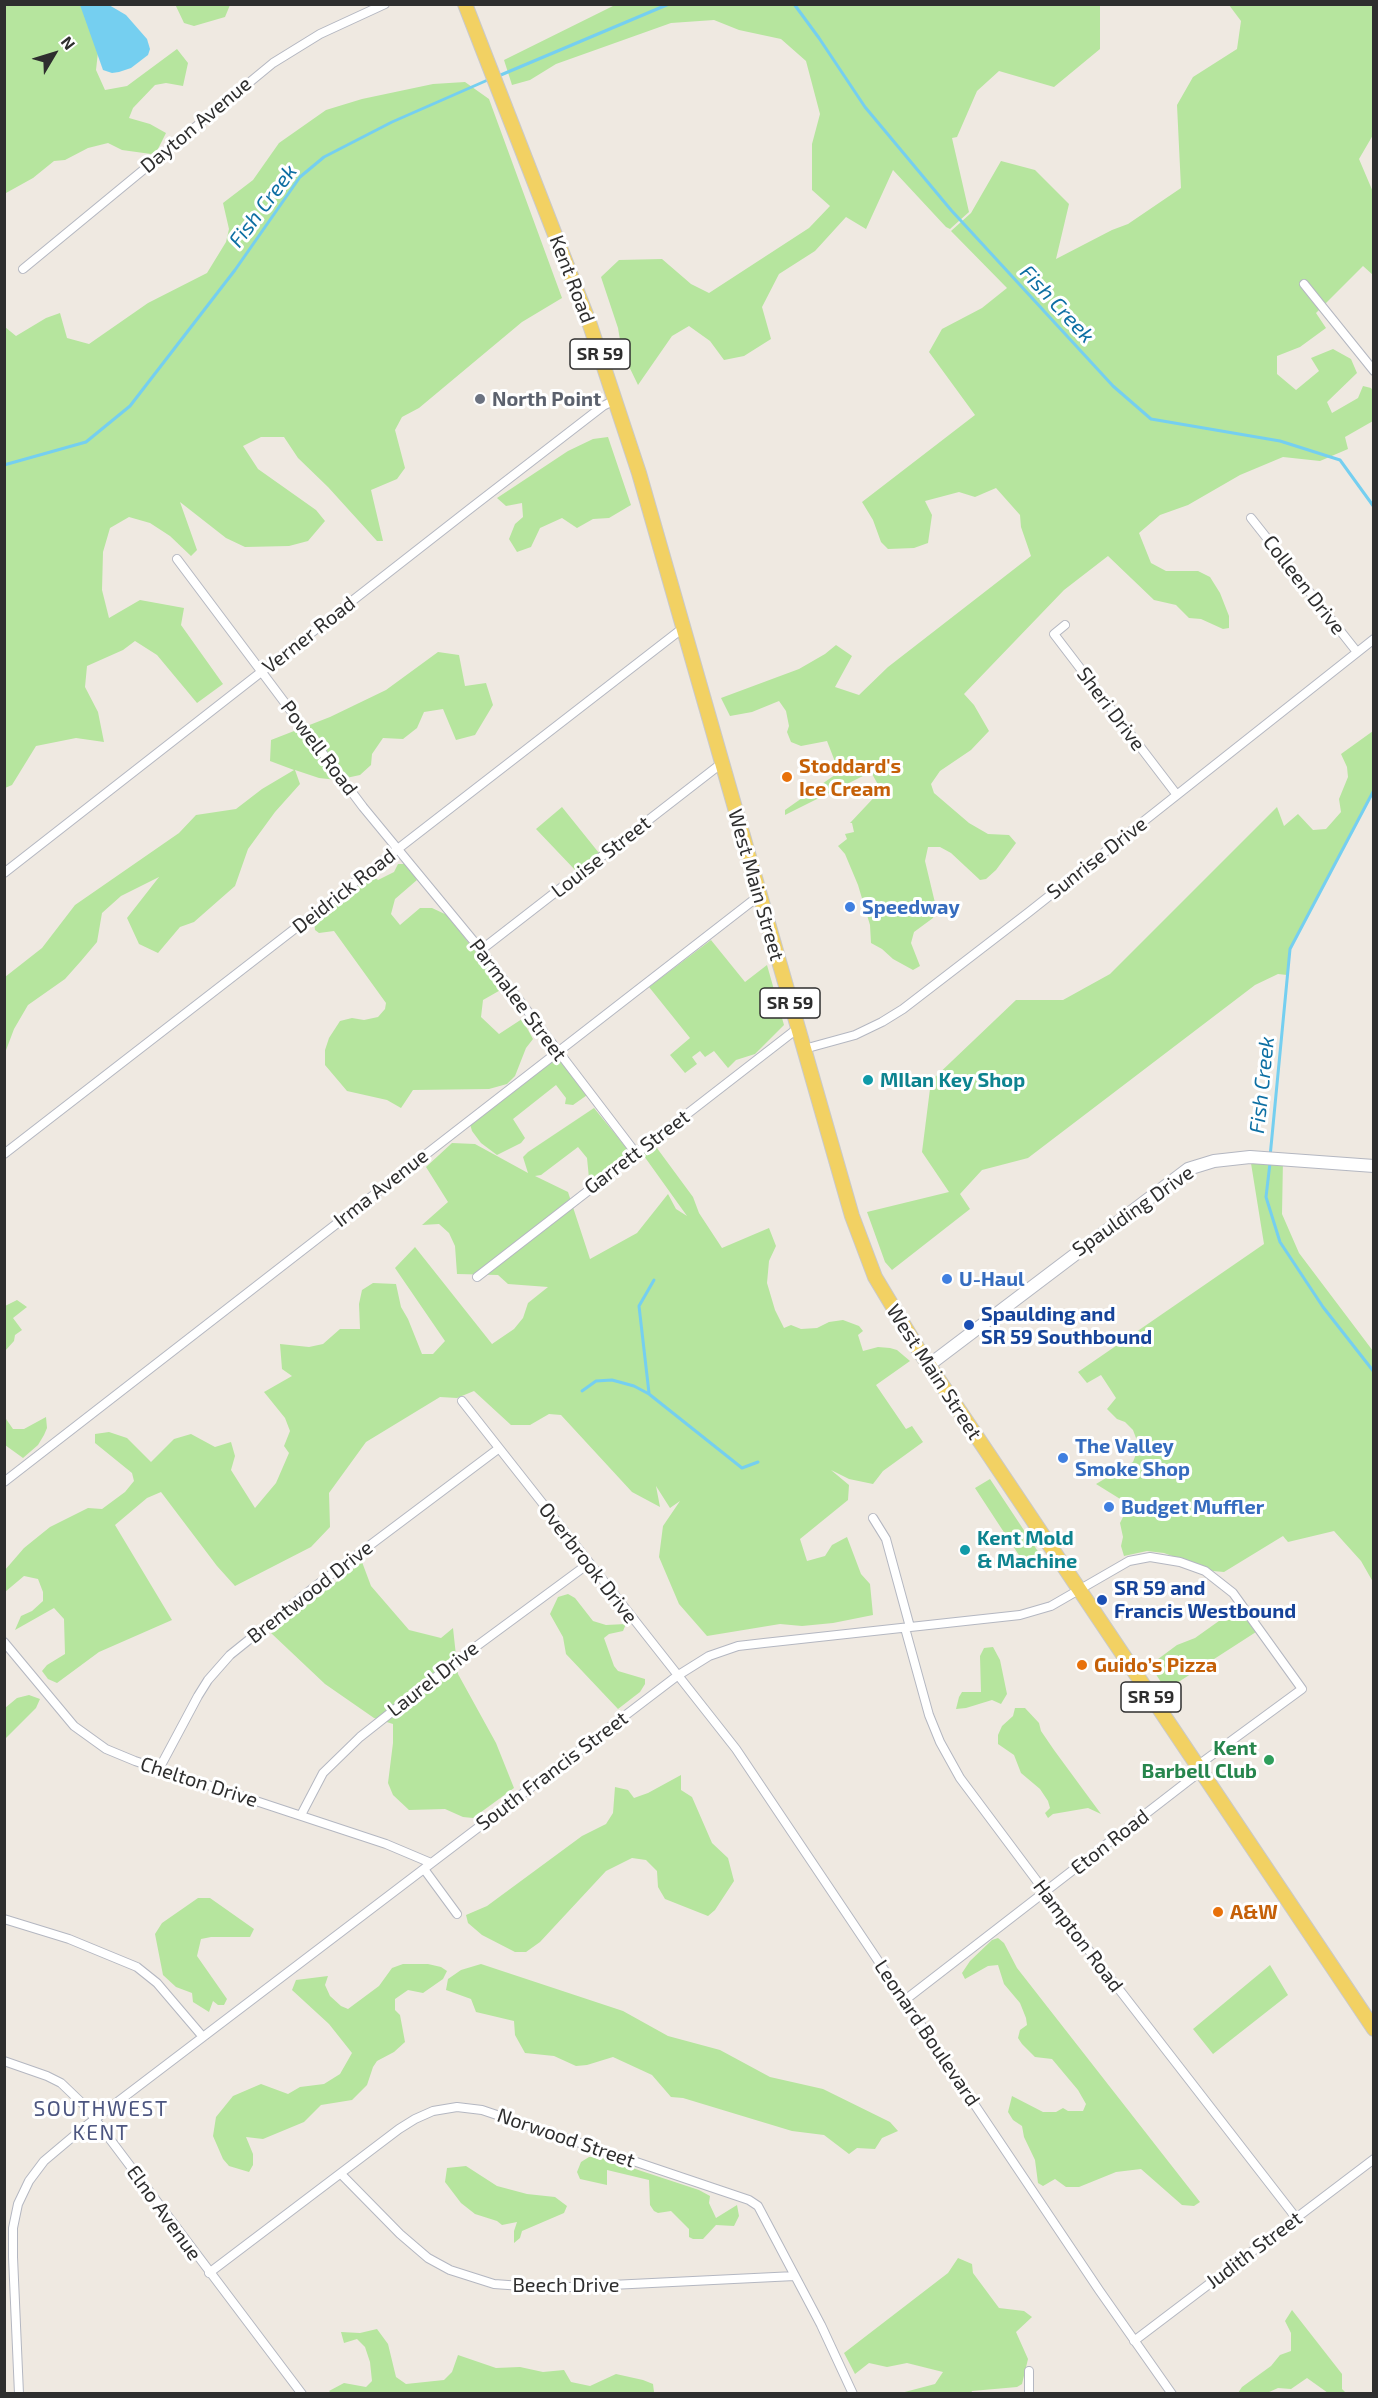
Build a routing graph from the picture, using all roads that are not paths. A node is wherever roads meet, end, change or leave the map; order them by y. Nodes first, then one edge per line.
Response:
1 (385, 4) edge
2 (465, 4) edge
3 (23, 269) dead end
4 (1304, 284) dead end
5 (1374, 371) edge
6 (615, 400) junction
7 (1251, 518) dead end
8 (177, 559) dead end
9 (1065, 625) dead end
10 (683, 628) junction
11 (1374, 639) edge
12 (1357, 652) junction
13 (262, 672) junction
14 (722, 763) junction
15 (1177, 795) junction
16 (398, 849) junction
17 (4, 873) edge
18 (760, 895) junction
19 (481, 950) junction
20 (798, 1028) junction
21 (804, 1049) junction
22 (557, 1052) junction
23 (635, 1152) junction
24 (4, 1154) edge
25 (1374, 1166) edge
26 (477, 1277) dead end
27 (928, 1365) junction
28 (462, 1401) dead end
29 (498, 1449) junction
30 (4, 1482) edge
31 (873, 1518) dead end
32 (588, 1564) junction
33 (1080, 1591) junction
34 (908, 1628) junction
35 (4, 1642) edge
36 (677, 1676) junction
37 (1302, 1689) joint
38 (159, 1768) junction
39 (1199, 1769) junction
40 (301, 1815) junction
41 (428, 1866) junction
42 (1045, 1892) junction
43 (457, 1914) dead end
44 (4, 1919) edge
45 (905, 2000) junction
46 (1371, 2020) edge
47 (203, 2037) junction
48 (4, 2061) edge
49 (95, 2119) junction
50 (1374, 2159) edge
51 (341, 2174) junction
52 (1297, 2219) junction
53 (209, 2273) junction
54 (795, 2276) junction
55 (1134, 2341) junction
56 (1029, 2371) dead end
57 (19, 2394) edge
58 (302, 2394) edge
59 (853, 2394) edge
60 (1029, 2394) edge
61 (1172, 2394) edge

1 - 3 street, Dayton Avenue
2 - 6 main road, Kent Road / SR 59
4 - 5 street
6 - 10 main road, Kent Road / SR 59
6 - 13 street, Verner Road
7 - 12 street, Colleen Drive
8 - 13 street, Powell Road
9 - 15 street, Sheri Drive
10 - 14 main road, West Main Street / SR 59
10 - 16 street, Deidrick Road
11 - 12 street, Sunrise Drive
12 - 15 street, Sunrise Drive
13 - 16 street, Powell Road
13 - 17 street, Verner Road
14 - 18 main road, West Main Street / SR 59
14 - 19 street, Louise Street
15 - 21 street, Sunrise Drive
16 - 19 street, Parmalee Street
16 - 24 street, Deidrick Road
18 - 20 main road, West Main Street / SR 59
18 - 22 street, Irma Avenue
19 - 22 street, Parmalee Street
20 - 21 main road, West Main Street / SR 59
20 - 23 street, Garrett Street
21 - 27 main road, West Main Street / SR 59
22 - 23 street, Parmalee Street
22 - 30 street, Irma Avenue
23 - 26 street, Garrett Street
25 - 27 street, Spaulding Drive
27 - 33 main road, West Main Street / SR 59
28 - 29 street, Overbrook Drive
29 - 32 street, Overbrook Drive
29 - 38 street, Brentwood Drive
31 - 34 street, Hampton Road
32 - 36 street, Overbrook Drive
32 - 40 street, Laurel Drive
33 - 34 street, South Francis Street
33 - 37 street, South Francis Street
33 - 39 main road, West Main Street / SR 59
34 - 36 street, South Francis Street
34 - 42 street, Hampton Road
35 - 38 street, Chelton Drive
36 - 41 street, South Francis Street
36 - 45 street, Leonard Boulevard
37 - 39 street, Eton Road
38 - 40 street, Chelton Drive
39 - 42 street, Eton Road
39 - 46 main road, West Main Street / SR 59
40 - 41 street, Chelton Drive
41 - 43 street
41 - 47 street, South Francis Street
42 - 45 street, Eton Road
42 - 52 street, Hampton Road
44 - 47 street
45 - 55 street, Leonard Boulevard
47 - 49 street, South Francis Street
48 - 49 street, Elno Avenue
49 - 53 street, Elno Avenue
49 - 57 street, South Francis Street
50 - 52 street, Judith Street
51 - 53 street, Norwood Street
51 - 54 street, Beech Drive
51 - 54 street, Norwood Street
52 - 55 street, Judith Street
53 - 58 street, Elno Avenue
54 - 59 street, Norwood Street
55 - 61 street, Leonard Boulevard
56 - 60 street

